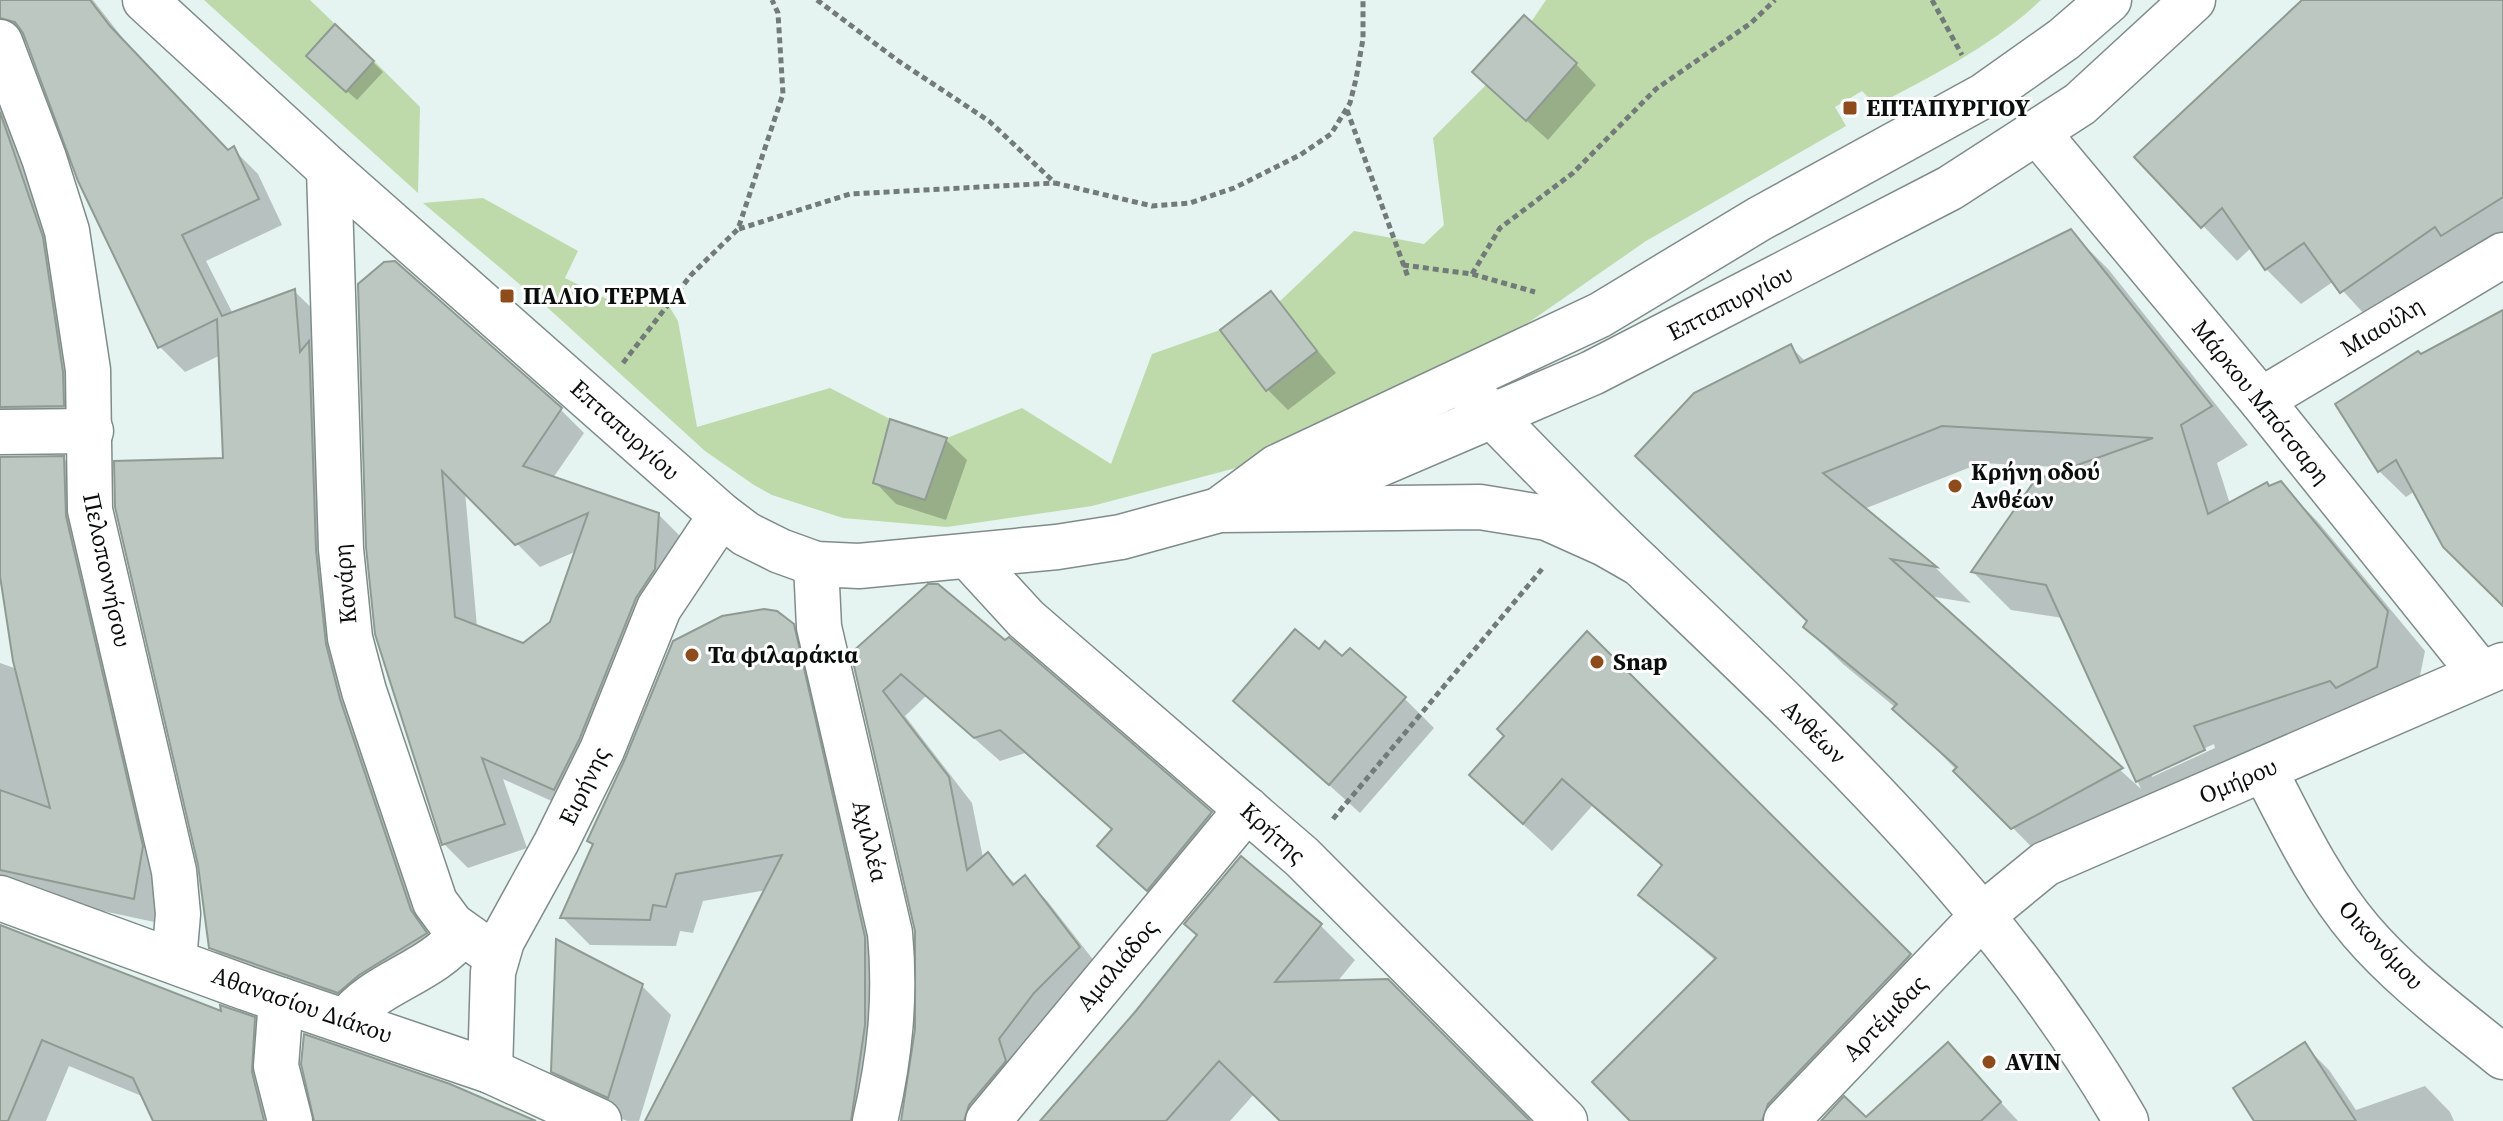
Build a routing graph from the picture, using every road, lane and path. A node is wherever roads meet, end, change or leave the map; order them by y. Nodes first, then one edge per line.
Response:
1 (145, 0) edge
2 (772, 0) edge
3 (817, 0) edge
4 (1363, 0) edge
5 (1775, 0) edge
6 (1932, 0) edge
7 (2109, 0) edge
8 (2193, 0) edge
9 (0, 42) edge
10 (1985, 95) junction
11 (1347, 109) junction
12 (2038, 133) junction
13 (329, 169) junction
14 (1055, 183) junction
15 (738, 229) junction
16 (2503, 255) edge
17 (1403, 265) junction
18 (1472, 274) junction
19 (1408, 277) dead end
20 (1600, 315) junction
21 (650, 329) dead end
22 (1458, 381) junction
23 (2261, 400) junction
24 (1493, 416) junction
25 (91, 431) junction
26 (0, 432) edge
27 (1277, 508) junction
28 (1219, 510) junction
29 (721, 515) junction
30 (1575, 529) junction
31 (970, 558) junction
32 (816, 564) junction
33 (1640, 564) junction
34 (2492, 669) edge
35 (2264, 769) junction
36 (1247, 809) junction
37 (1302, 857) junction
38 (0, 898) edge
39 (1984, 914) junction
40 (479, 945) junction
41 (174, 960) junction
42 (281, 1000) junction
43 (346, 1021) junction
44 (2503, 1057) edge
45 (490, 1071) junction
46 (290, 1121) edge
47 (599, 1121) edge
48 (875, 1121) edge
49 (988, 1121) edge
50 (1565, 1121) edge
51 (1786, 1121) edge
52 (2126, 1121) edge

1 - 13 street, Επταπυργίου
2 - 15 path
3 - 14 path
4 - 11 path
5 - 18 path
6 - 10 path
7 - 10 street, Επταπυργίου
8 - 12 street, Επταπυργίου
9 - 25 street, Πελοποννήσου
10 - 20 street, Επταπυργίου
11 - 14 path
11 - 17 path
12 - 23 street, Μάρκου Μπότσαρη
12 - 24 street, Επταπυργίου
13 - 29 street, Επταπυργίου
13 - 40 street, Κανάρη
14 - 15 path
15 - 21 path
16 - 23 street, Μιαούλη
17 - 18 path
17 - 19 path
18 - 20 path
20 - 22 street, Επταπυργίου
22 - 24 street, Ανθέων
22 - 28 street, Επταπυργίου
23 - 34 street, Μάρκου Μπότσαρη
24 - 27 street, Επταπυργίου
24 - 33 street, Ανθέων
25 - 26 street
25 - 41 street, Πελοποννήσου
27 - 28 street, Επταπυργίου
27 - 30 street
28 - 31 street, Επταπυργίου
29 - 32 street, Επταπυργίου
29 - 40 street, Ειρήνης
30 - 33 street
30 - 37 path
31 - 32 street, Επταπυργίου
31 - 36 street, Κρήτης
32 - 48 street, Αχιλλέα
33 - 39 street, Ανθέων
34 - 35 street, Ομήρου
35 - 39 street, Ομήρου
35 - 44 street, Οικονόμου
36 - 37 street, Κρήτης
36 - 49 street, Αμαλιάδος
37 - 50 street, Κρήτης
38 - 41 street, Αθανασίου Διάκου
39 - 51 street, Αρτέμιδας
39 - 52 street, Ανθέων
40 - 43 street
40 - 45 street, Ειρήνης
41 - 42 street, Αθανασίου Διάκου
42 - 43 street, Αθανασίου Διάκου
42 - 46 street
43 - 45 street, Αθανασίου Διάκου
45 - 47 street, Αθανασίου Διάκου

